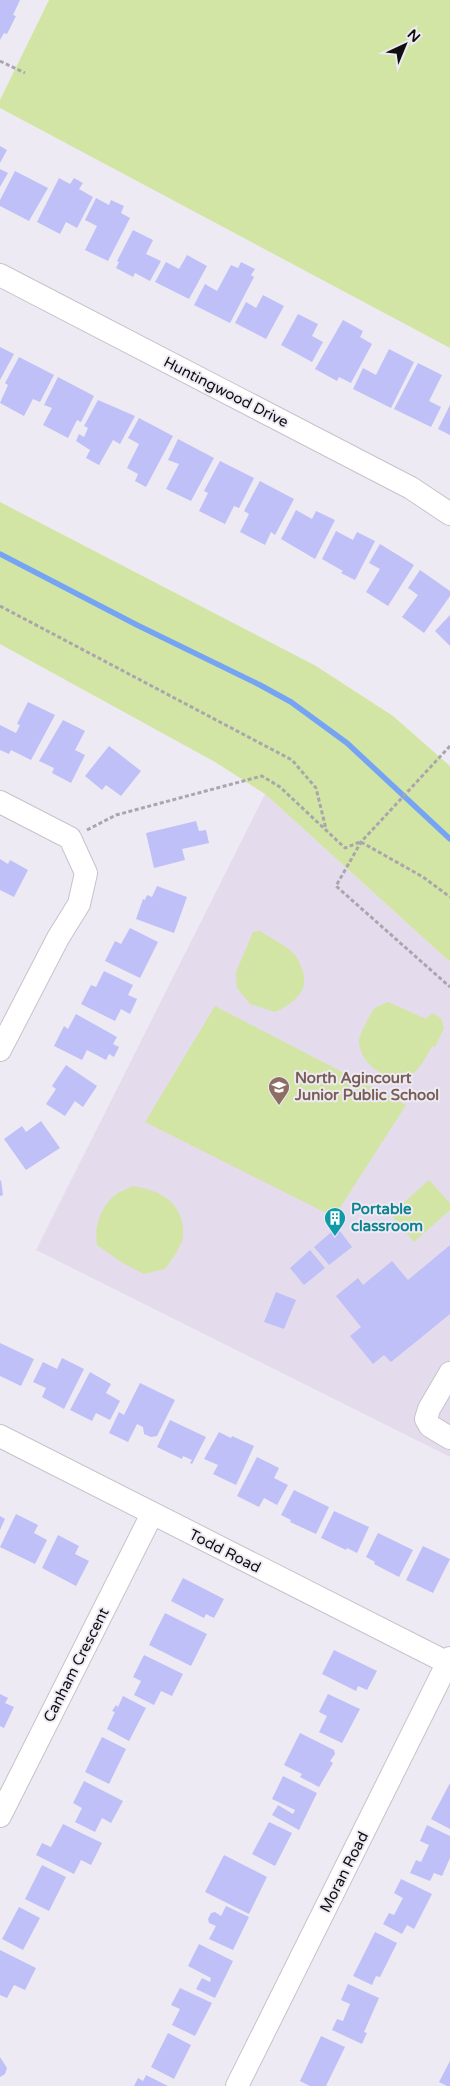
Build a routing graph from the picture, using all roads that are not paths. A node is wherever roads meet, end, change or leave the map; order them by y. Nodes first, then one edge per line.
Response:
1 (0, 275) edge
2 (450, 514) edge
3 (0, 802) edge
4 (0, 1050) edge
5 (450, 1373) edge
6 (0, 1436) edge
7 (450, 1438) edge
8 (152, 1514) junction
9 (449, 1662) edge
10 (1, 1811) edge
11 (237, 2086) edge

1 - 2 street, Huntingwood Drive
3 - 4 street
5 - 7 street
6 - 8 street, Todd Road
8 - 9 street, Todd Road
8 - 10 street, Canham Crescent
9 - 11 street, Moran Road

